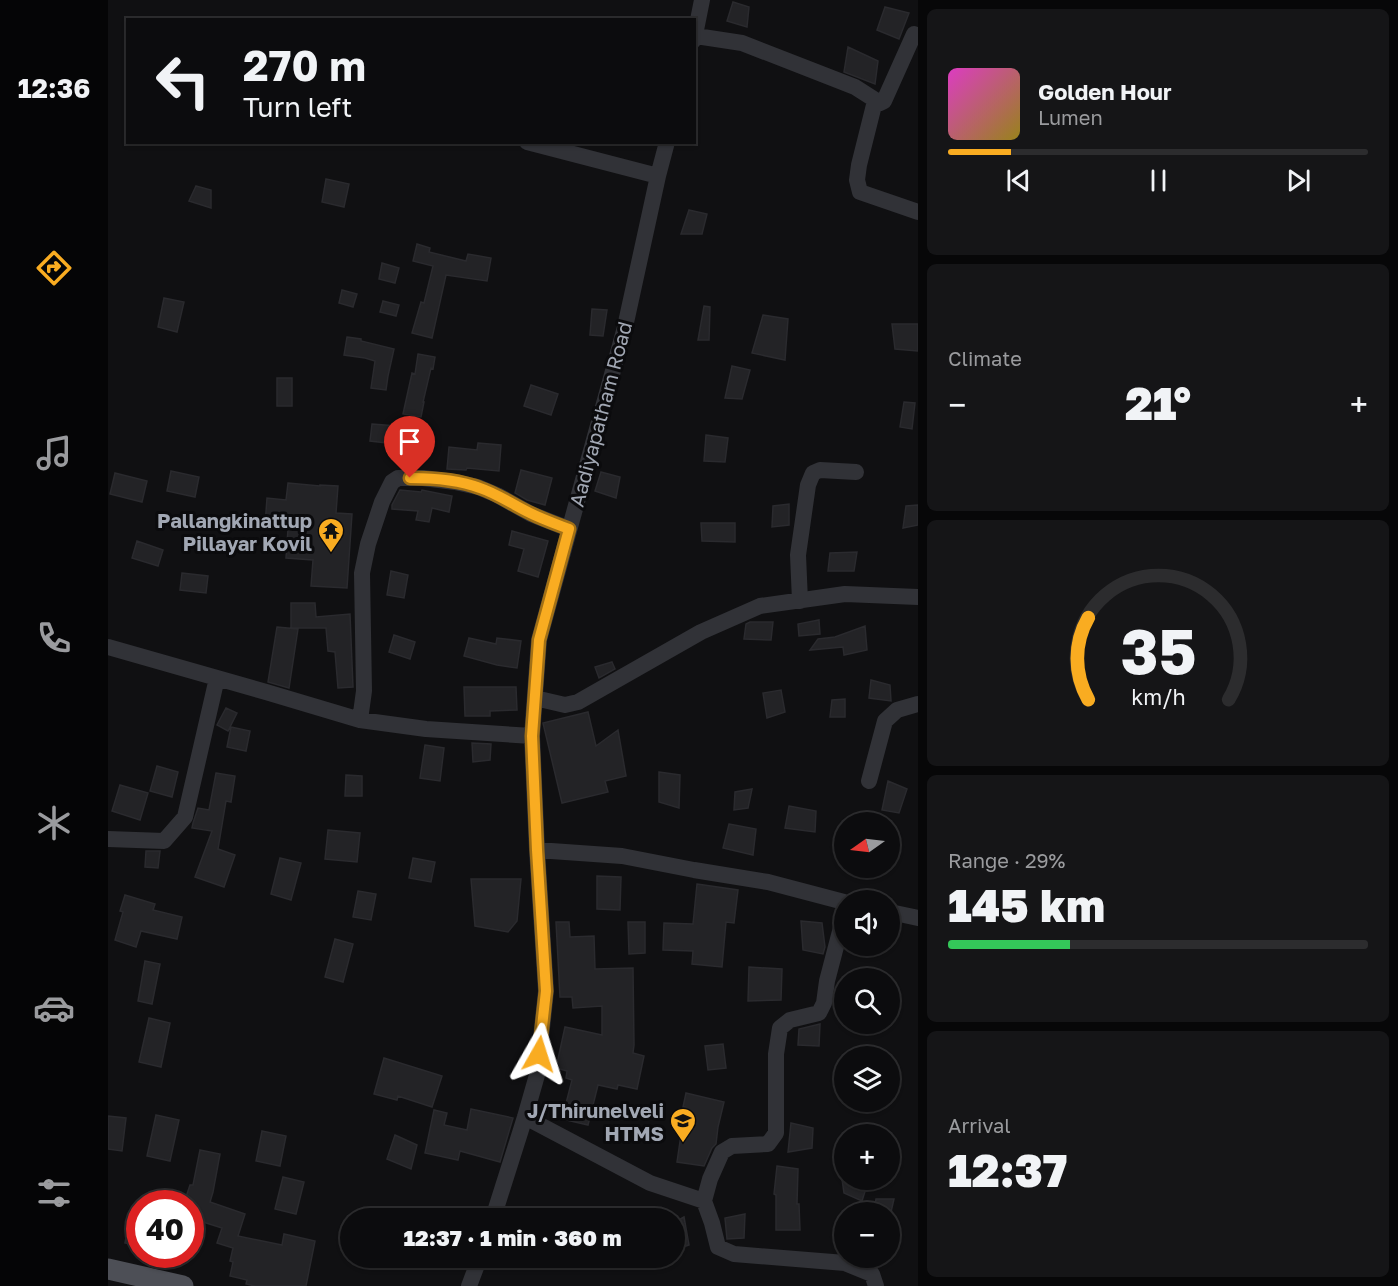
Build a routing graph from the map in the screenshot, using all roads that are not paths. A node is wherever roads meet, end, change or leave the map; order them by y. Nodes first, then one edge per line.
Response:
1 (702, 0) edge
2 (696, 33) edge
3 (914, 34) dead end
4 (696, 38) edge
5 (875, 101) junction
6 (535, 144) edge
7 (666, 144) edge
8 (658, 176) junction
9 (918, 212) edge
10 (856, 472) dead end
11 (569, 529) junction
12 (918, 597) edge
13 (800, 601) junction
14 (108, 647) edge
15 (217, 678) junction
16 (535, 698) junction
17 (918, 704) edge
18 (360, 720) junction
19 (532, 736) junction
20 (869, 781) dead end
21 (108, 839) edge
22 (537, 850) junction
23 (834, 899) edge
24 (900, 914) edge
25 (918, 918) edge
26 (834, 954) edge
27 (525, 1118) junction
28 (704, 1201) junction
29 (497, 1208) edge
30 (476, 1268) edge
31 (108, 1269) edge
32 (183, 1286) edge
33 (469, 1286) edge
34 (876, 1286) edge

1 - 2 street
3 - 5 street
4 - 5 street
5 - 9 street
6 - 8 street
7 - 8 street, Aadiyapatham Road
8 - 11 street, Aadiyapatham Road
10 - 13 street
11 - 16 street, Aadiyapatham Road
11 - 18 street
12 - 13 street
13 - 16 street
14 - 15 street
15 - 18 street
15 - 21 street
16 - 19 street, Aadiyapatham Road
17 - 20 street
18 - 19 street
19 - 22 street, Aadiyapatham Road
22 - 23 street
22 - 27 street, Aadiyapatham Road
24 - 25 street
26 - 28 street
27 - 28 street
27 - 29 street, Aadiyapatham Road
28 - 34 street
30 - 33 street
31 - 32 main road

